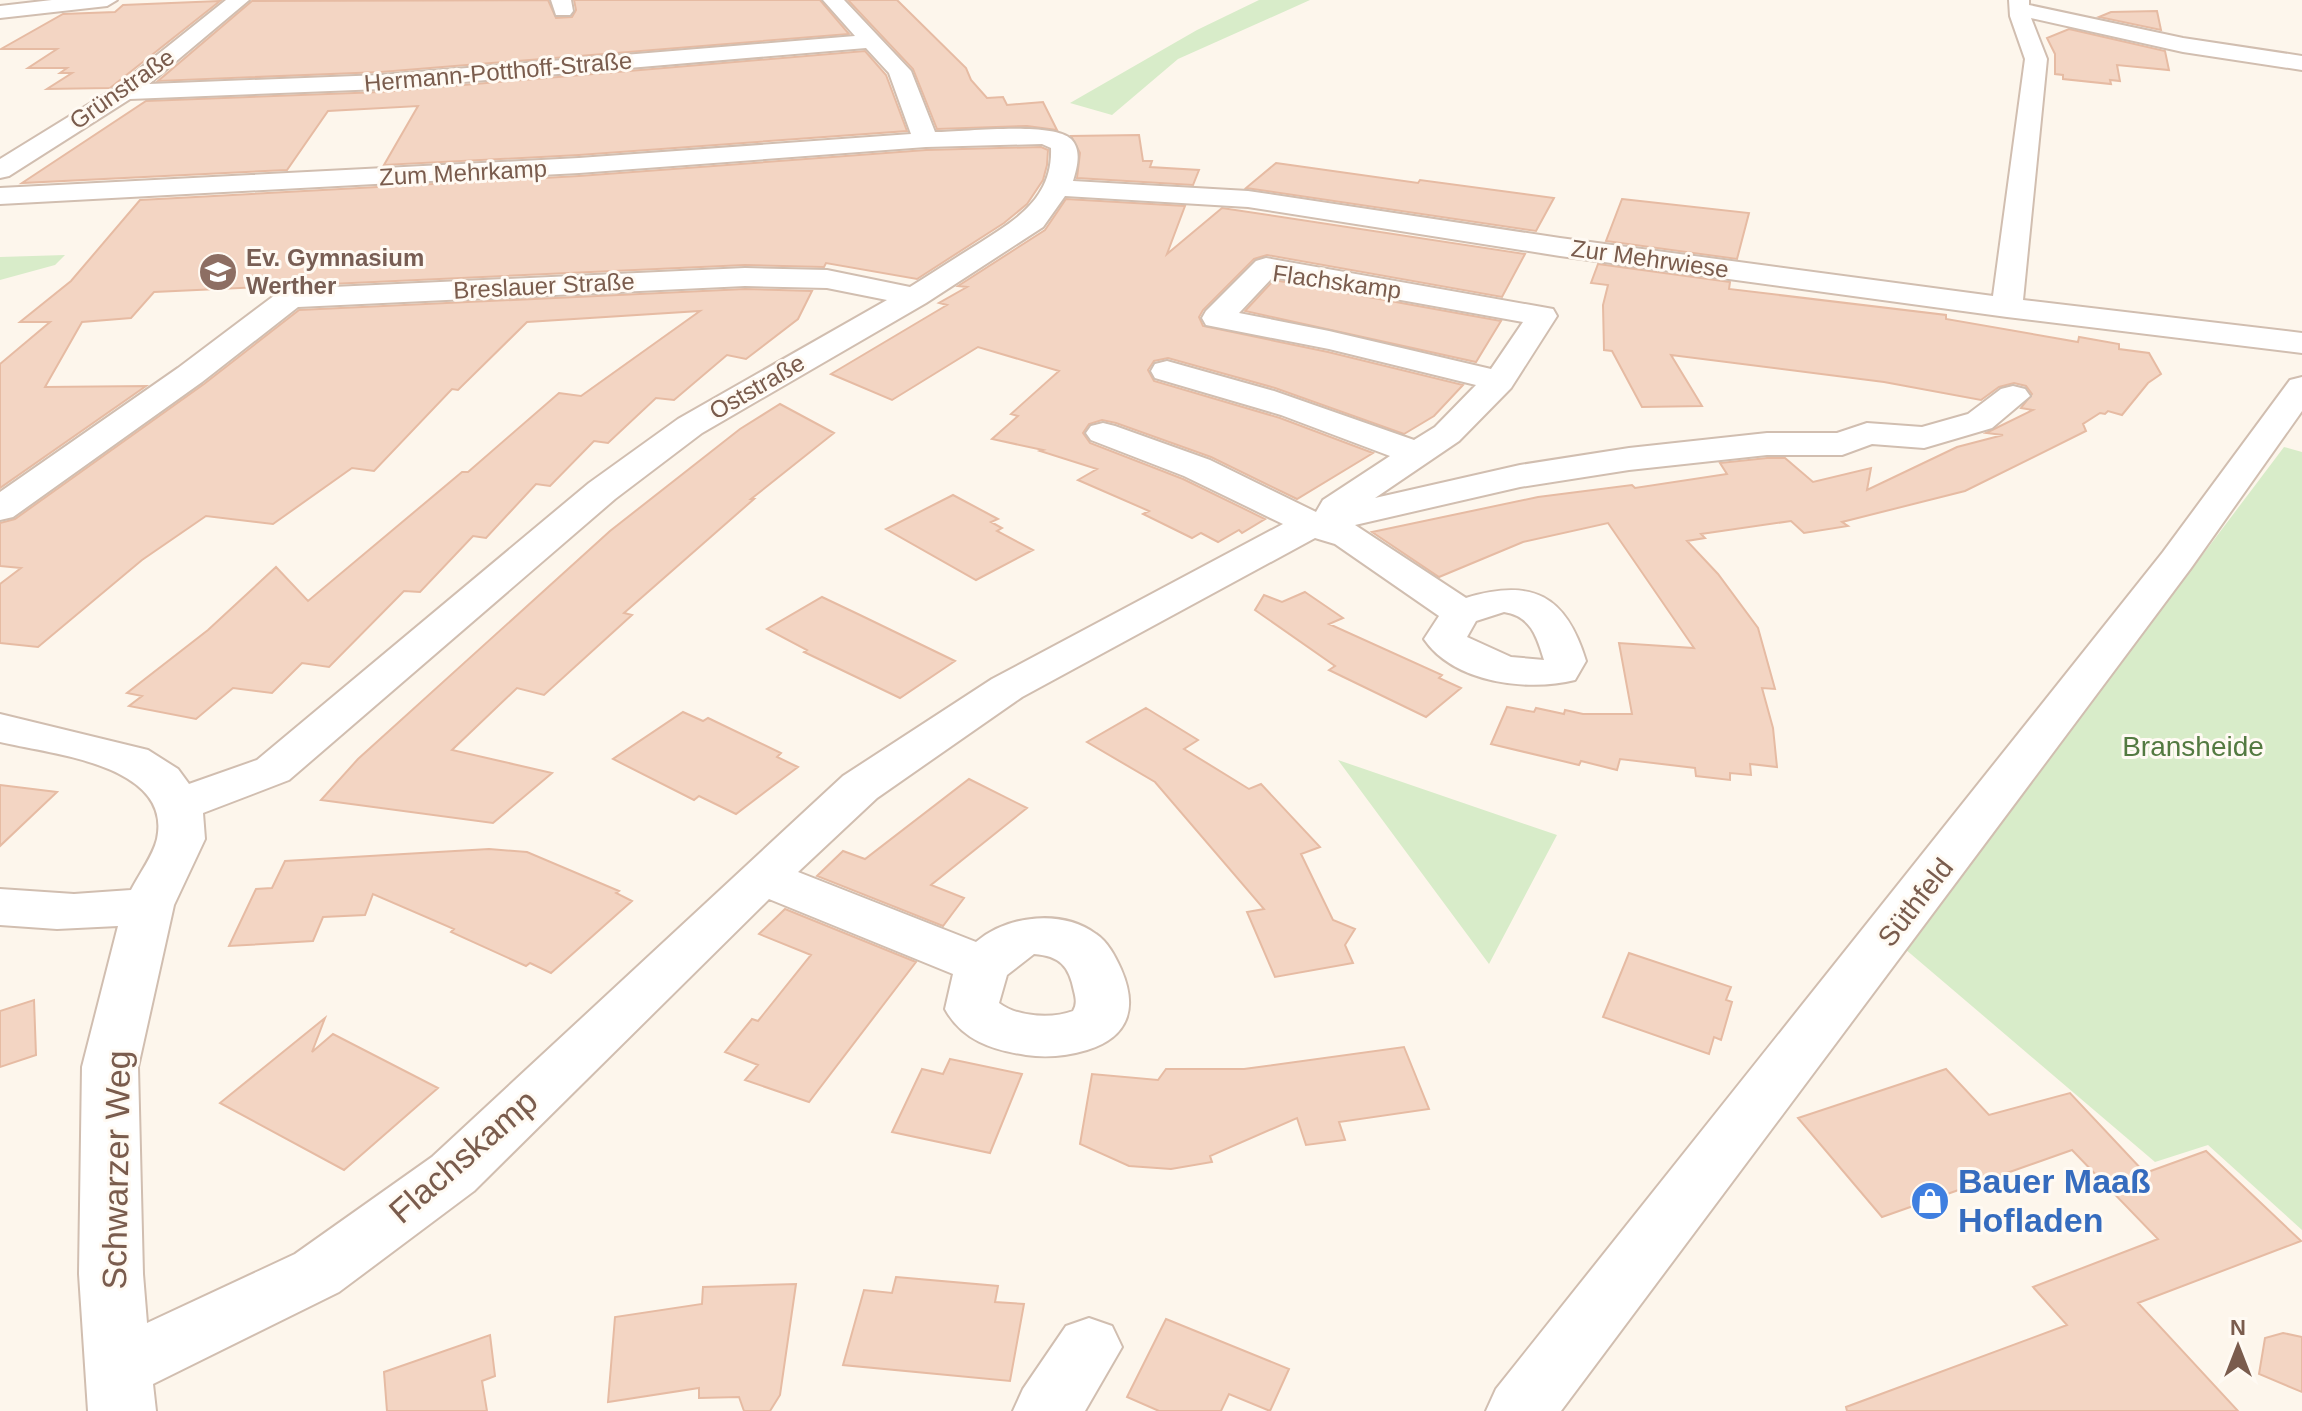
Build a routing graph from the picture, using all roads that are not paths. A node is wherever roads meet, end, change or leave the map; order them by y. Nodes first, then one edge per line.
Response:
1 (107, 0) edge
2 (239, 0) edge
3 (833, 0) edge
4 (2020, 4) edge
5 (4, 13) edge
6 (871, 41) junction
7 (2302, 63) edge
8 (125, 92) junction
9 (926, 140) junction
10 (0, 170) edge
11 (1058, 188) junction
12 (0, 196) edge
13 (915, 297) junction
14 (2007, 308) junction
15 (2302, 343) edge
16 (1167, 371) dead end
17 (1499, 381) junction
18 (2302, 387) edge
19 (2013, 396) dead end
20 (1103, 433) dead end
21 (1480, 453) junction
22 (1417, 454) junction
23 (0, 509) edge
24 (1312, 524) junction
25 (1461, 613) dead end
26 (0, 728) edge
27 (179, 805) junction
28 (762, 877) junction
29 (149, 905) junction
30 (0, 907) edge
31 (985, 966) dead end
32 (1089, 1347) dead end
33 (120, 1390) edge
34 (1047, 1411) edge
35 (1520, 1411) edge

1 - 5 street
2 - 8 street, Grünstraße
3 - 6 street
4 - 7 street
4 - 14 street
6 - 8 street, Hermann-Potthoff-Straße
6 - 9 street
8 - 10 street, Grünstraße
9 - 11 street, Oststraße
9 - 12 street, Zum Mehrkamp
11 - 13 street, Oststraße
11 - 14 street, Zur Mehrwiese
13 - 23 street, Breslauer Straße
13 - 27 street, Oststraße
14 - 15 street, Zur Mehrwiese
16 - 22 street
17 - 17 street, Flachskamp
17 - 21 street, Flachskamp
18 - 35 street, Süthfeld
19 - 21 street, Flachskamp
20 - 24 street
21 - 22 street, Flachskamp
21 - 24 street, Flachskamp
22 - 24 street, Flachskamp
24 - 25 street
24 - 28 street, Flachskamp
26 - 27 street
27 - 29 street, Schwarzer Weg
28 - 31 street
28 - 33 street, Flachskamp
29 - 30 street
29 - 33 street, Schwarzer Weg
32 - 34 street

